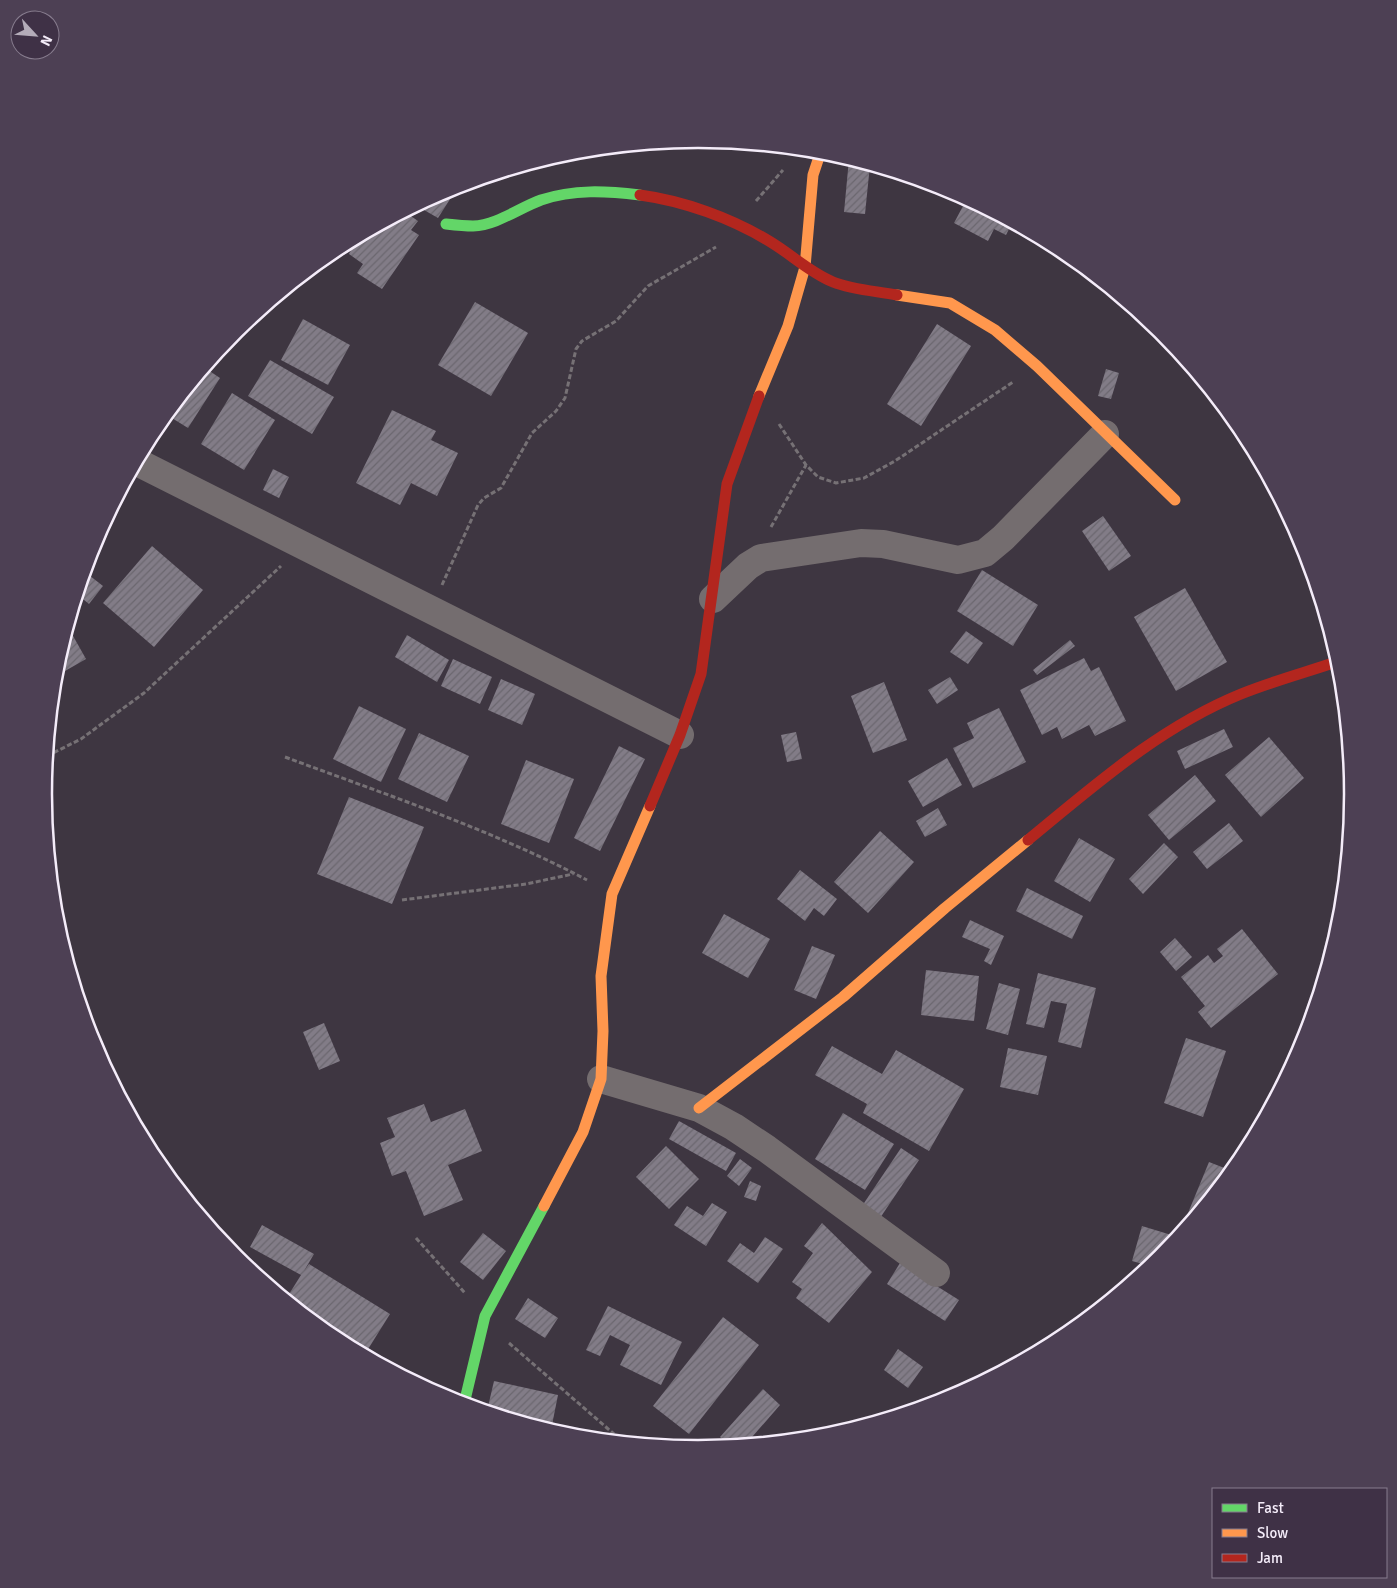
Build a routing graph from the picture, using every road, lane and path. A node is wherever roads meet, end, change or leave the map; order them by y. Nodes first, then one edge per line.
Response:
1 (818, 159) edge
2 (785, 168) dead end
3 (446, 224) dead end
4 (736, 224) junction
5 (804, 267) junction
6 (1037, 366) junction
7 (760, 392) junction
8 (1105, 434) junction
9 (143, 465) edge
10 (806, 465) junction
11 (1174, 500) dead end
12 (302, 547) junction
13 (761, 558) junction
14 (713, 599) junction
15 (428, 609) junction
16 (1331, 664) edge
17 (680, 735) junction
18 (54, 753) edge
19 (285, 757) dead end
20 (574, 874) junction
21 (612, 894) junction
22 (402, 900) dead end
23 (601, 1079) junction
24 (699, 1108) junction
25 (416, 1238) dead end
26 (936, 1273) dead end
27 (485, 1316) junction
28 (466, 1397) edge
29 (614, 1434) dead end

1 - 5 street
2 - 4 path
3 - 4 street
4 - 5 street
4 - 15 path
5 - 6 street
5 - 7 street
6 - 8 street
6 - 10 path
7 - 10 path
7 - 14 street
8 - 11 street
8 - 13 street
9 - 12 street
10 - 13 path
12 - 15 street
12 - 18 path
13 - 14 street
14 - 17 street
15 - 17 street
16 - 24 street
17 - 21 street
19 - 20 path
20 - 21 path
20 - 22 path
21 - 23 street
23 - 24 street
23 - 27 street
24 - 26 street
25 - 27 path
27 - 28 street
27 - 29 path

